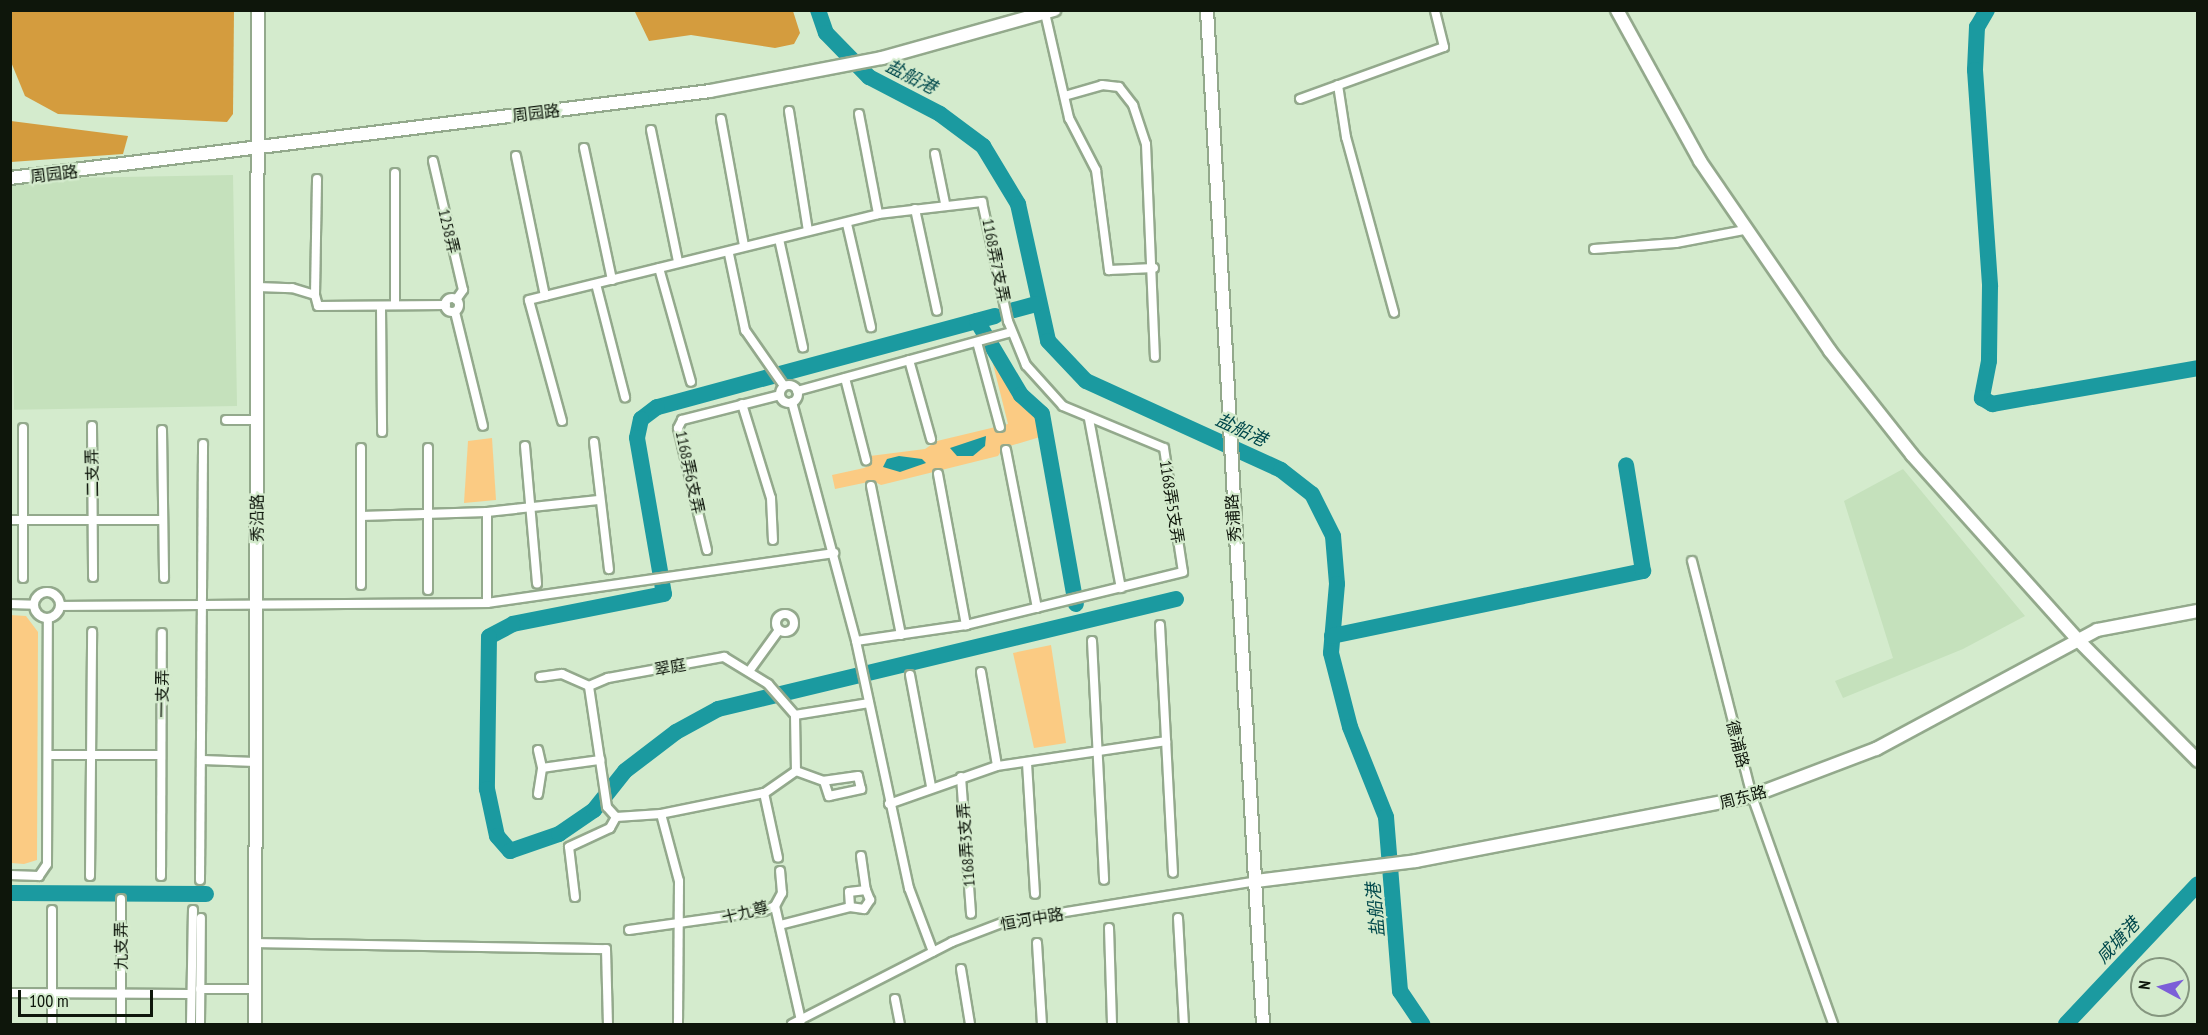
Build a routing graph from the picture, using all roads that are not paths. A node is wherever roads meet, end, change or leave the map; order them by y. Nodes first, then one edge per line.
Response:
1 (258, 10) edge
2 (1207, 10) edge
3 (1435, 10) edge
4 (1617, 10) edge
5 (1050, 12) edge
6 (1338, 85) junction
7 (1068, 94) junction
8 (1300, 99) dead end
9 (789, 111) dead end
10 (859, 114) dead end
11 (721, 119) dead end
12 (651, 130) dead end
13 (584, 148) dead end
14 (258, 149) junction
15 (935, 154) dead end
16 (516, 156) dead end
17 (433, 161) dead end
18 (395, 173) dead end
19 (10, 178) edge
20 (317, 179) dead end
21 (945, 203) junction
22 (915, 208) junction
23 (878, 214) junction
24 (847, 224) junction
25 (1744, 230) junction
26 (808, 231) junction
27 (779, 239) junction
28 (744, 246) junction
29 (1594, 249) dead end
30 (729, 254) junction
31 (678, 262) junction
32 (659, 268) junction
33 (1154, 268) junction
34 (612, 280) junction
35 (596, 284) junction
36 (258, 287) junction
37 (315, 295) junction
38 (545, 296) junction
39 (456, 300) junction
40 (446, 304) junction
41 (395, 305) junction
42 (381, 307) junction
43 (937, 310) dead end
44 (455, 312) junction
45 (1394, 313) dead end
46 (1008, 321) joint
47 (871, 327) dead end
48 (1011, 332) junction
49 (980, 341) junction
50 (803, 348) dead end
51 (1155, 357) dead end
52 (909, 360) junction
53 (845, 378) junction
54 (691, 382) dead end
55 (782, 383) junction
56 (797, 391) junction
57 (780, 395) junction
58 (625, 397) dead end
59 (792, 402) junction
60 (742, 404) junction
61 (1089, 419) junction
62 (226, 420) dead end
63 (257, 420) junction
64 (561, 421) dead end
65 (92, 426) dead end
66 (483, 426) dead end
67 (1000, 427) dead end
68 (23, 428) dead end
69 (162, 430) dead end
70 (382, 432) dead end
71 (931, 439) dead end
72 (594, 442) dead end
73 (204, 444) dead end
74 (525, 446) dead end
75 (361, 448) dead end
76 (428, 448) dead end
77 (1006, 450) dead end
78 (866, 460) dead end
79 (938, 474) dead end
80 (871, 486) dead end
81 (598, 500) junction
82 (530, 507) junction
83 (487, 512) junction
84 (361, 516) junction
85 (427, 516) junction
86 (10, 520) edge
87 (23, 520) junction
88 (93, 520) junction
89 (162, 520) junction
90 (773, 540) dead end
91 (707, 550) dead end
92 (834, 553) junction
93 (1692, 561) dead end
94 (609, 569) dead end
95 (93, 577) dead end
96 (22, 578) dead end
97 (164, 578) dead end
98 (537, 583) dead end
99 (361, 585) dead end
100 (1121, 588) junction
101 (428, 590) dead end
102 (487, 603) junction
103 (10, 604) edge
104 (34, 605) junction
105 (60, 606) junction
106 (256, 606) junction
107 (204, 607) junction
108 (1037, 608) junction
109 (2198, 612) edge
110 (48, 618) junction
111 (966, 625) junction
112 (1160, 625) dead end
113 (779, 630) dead end
114 (92, 632) dead end
115 (162, 633) dead end
116 (901, 635) junction
117 (2076, 638) junction
118 (856, 641) junction
119 (1092, 641) dead end
120 (750, 670) junction
121 (981, 672) dead end
122 (910, 675) dead end
123 (540, 677) dead end
124 (589, 686) junction
125 (869, 703) junction
126 (795, 715) junction
127 (1166, 741) junction
128 (538, 750) dead end
129 (93, 754) junction
130 (1097, 754) junction
131 (48, 755) junction
132 (161, 755) junction
133 (203, 760) junction
134 (600, 760) junction
135 (2198, 761) edge
136 (255, 762) junction
137 (1027, 763) junction
138 (997, 766) junction
139 (542, 768) junction
140 (796, 771) junction
141 (961, 777) junction
142 (824, 781) dead end
143 (931, 786) junction
144 (764, 793) junction
145 (538, 794) dead end
146 (1752, 796) junction
147 (889, 804) junction
148 (661, 814) junction
149 (616, 817) junction
150 (861, 856) dead end
151 (778, 858) dead end
152 (780, 871) dead end
153 (1173, 873) dead end
154 (10, 875) edge
155 (90, 876) dead end
156 (161, 876) dead end
157 (200, 880) dead end
158 (1104, 880) dead end
159 (1256, 881) junction
160 (866, 890) junction
161 (1035, 894) dead end
162 (575, 897) dead end
163 (121, 899) dead end
164 (775, 906) junction
165 (850, 907) junction
166 (52, 910) dead end
167 (193, 910) dead end
168 (971, 914) dead end
169 (201, 918) dead end
170 (1178, 918) dead end
171 (780, 925) junction
172 (680, 926) junction
173 (1109, 928) dead end
174 (629, 930) dead end
175 (256, 943) junction
176 (1037, 943) dead end
177 (933, 952) junction
178 (961, 969) dead end
179 (200, 989) junction
180 (256, 989) junction
181 (10, 993) edge
182 (52, 993) junction
183 (121, 993) junction
184 (191, 994) junction
185 (895, 999) dead end
186 (801, 1020) junction
187 (52, 1024) edge
188 (121, 1024) edge
189 (191, 1024) edge
190 (200, 1024) edge
191 (255, 1024) edge
192 (608, 1024) edge
193 (678, 1024) edge
194 (792, 1024) edge
195 (900, 1024) edge
196 (970, 1024) edge
197 (1042, 1024) edge
198 (1112, 1024) edge
199 (1184, 1024) edge
200 (1263, 1024) edge
201 (1833, 1024) edge

1 - 14 street, 秀沿路
2 - 159 street, 秀浦路
3 - 6 street
4 - 25 street
5 - 7 street
5 - 14 street, 周园路
6 - 8 street
6 - 45 street
7 - 33 street
7 - 33 street
9 - 26 street
10 - 23 street
11 - 28 street
12 - 31 street
13 - 34 street
14 - 19 street, 周园路
14 - 36 street, 秀沿路
15 - 21 street
16 - 38 street
17 - 39 street, 1258弄
18 - 41 street
20 - 37 street
21 - 22 street, 1168弄7支弄
21 - 46 street, 1168弄7支弄
22 - 23 street, 1168弄7支弄
22 - 43 street
23 - 24 street, 1168弄7支弄
24 - 26 street, 1168弄7支弄
24 - 47 street
25 - 29 street
25 - 117 street
26 - 27 street, 1168弄7支弄
27 - 28 street, 1168弄7支弄
27 - 50 street
28 - 30 street, 1168弄7支弄
30 - 31 street, 1168弄7支弄
30 - 55 street
31 - 32 street, 1168弄7支弄
32 - 34 street, 1168弄7支弄
32 - 54 street
33 - 51 street
34 - 35 street, 1168弄7支弄
35 - 38 street, 1168弄7支弄
35 - 58 street
36 - 37 street
36 - 63 street, 秀沿路
37 - 42 street
38 - 64 street
39 - 40 street
39 - 44 street, 1258弄
40 - 41 street
40 - 44 street
41 - 42 street
42 - 70 street
44 - 66 street
46 - 48 street, 1168弄5支弄
48 - 49 street
48 - 61 street, 1168弄5支弄
49 - 52 street
49 - 67 street
52 - 53 street
52 - 71 street
53 - 56 street
53 - 78 street
55 - 56 street
55 - 57 street
56 - 59 street
57 - 59 street
57 - 60 street, 1168弄6支弄
59 - 92 street
60 - 90 street
60 - 91 street, 1168弄6支弄
61 - 100 street
61 - 100 street, 1168弄5支弄
62 - 63 street
63 - 106 street, 秀沿路
65 - 88 street, 二支弄
68 - 87 street
69 - 89 street
72 - 81 street
73 - 107 street
74 - 82 street
75 - 84 street
76 - 85 street
77 - 108 street
79 - 111 street
80 - 116 street
81 - 82 street
81 - 94 street
82 - 83 street
82 - 98 street
83 - 85 street
83 - 102 street
84 - 85 street
84 - 99 street
85 - 101 street
86 - 87 street, 二支弄
87 - 88 street, 二支弄
87 - 96 street
88 - 89 street, 二支弄
88 - 95 street, 二支弄
89 - 97 street
92 - 102 street
92 - 118 street
93 - 146 street, 德浦路
100 - 108 street, 1168弄5支弄
102 - 106 street
103 - 104 street
104 - 105 street
104 - 110 street
105 - 107 street
105 - 110 street
106 - 107 street
106 - 136 street, 秀沿路
107 - 133 street
108 - 111 street, 1168弄5支弄
109 - 117 street, 周东路
110 - 131 street
111 - 116 street, 1168弄5支弄
112 - 127 street
113 - 120 street
114 - 129 street
115 - 132 street, 一支弄
116 - 118 street, 1168弄5支弄
117 - 135 street
117 - 146 street, 周东路
118 - 125 street
119 - 130 street
120 - 124 street, 翠庭
120 - 126 street, 翠庭
121 - 138 street
122 - 143 street
123 - 124 street
124 - 134 street
125 - 126 street
125 - 147 street
126 - 140 street, 翠庭
127 - 130 street, 1168弄3支弄
127 - 153 street
128 - 139 street
129 - 131 street
129 - 132 street
129 - 155 street
130 - 137 street, 1168弄3支弄
130 - 158 street
131 - 154 street
132 - 156 street, 一支弄
133 - 136 street
133 - 157 street
134 - 139 street
134 - 149 street
136 - 175 street, 秀沿路
137 - 138 street, 1168弄3支弄
137 - 161 street
138 - 141 street, 1168弄3支弄
139 - 145 street
140 - 142 street
140 - 144 street
141 - 143 street, 1168弄3支弄
141 - 168 street, 1168弄3支弄
143 - 147 street, 1168弄3支弄
144 - 148 street
144 - 151 street
146 - 159 street, 周东路
146 - 201 street, 德浦路
147 - 177 street
148 - 149 street
148 - 172 street
149 - 162 street
150 - 160 street
152 - 164 street, 十九尊
159 - 177 street, 恒河中路
159 - 200 street, 秀浦路
160 - 165 street
160 - 165 street, 十九尊
163 - 183 street, 九支弄
164 - 171 street
164 - 172 street, 十九尊
165 - 171 street, 十九尊
166 - 182 street
167 - 184 street
169 - 179 street
170 - 199 street
171 - 186 street
172 - 174 street, 十九尊
172 - 193 street
173 - 198 street
175 - 180 street, 秀沿路
175 - 192 street
176 - 197 street
177 - 186 street, 恒河中路
178 - 196 street
179 - 180 street
179 - 190 street
180 - 191 street, 秀沿路
181 - 182 street, 九支弄
182 - 183 street, 九支弄
182 - 187 street
183 - 184 street, 九支弄
183 - 188 street, 九支弄
184 - 189 street
185 - 195 street
186 - 194 street, 恒河中路

